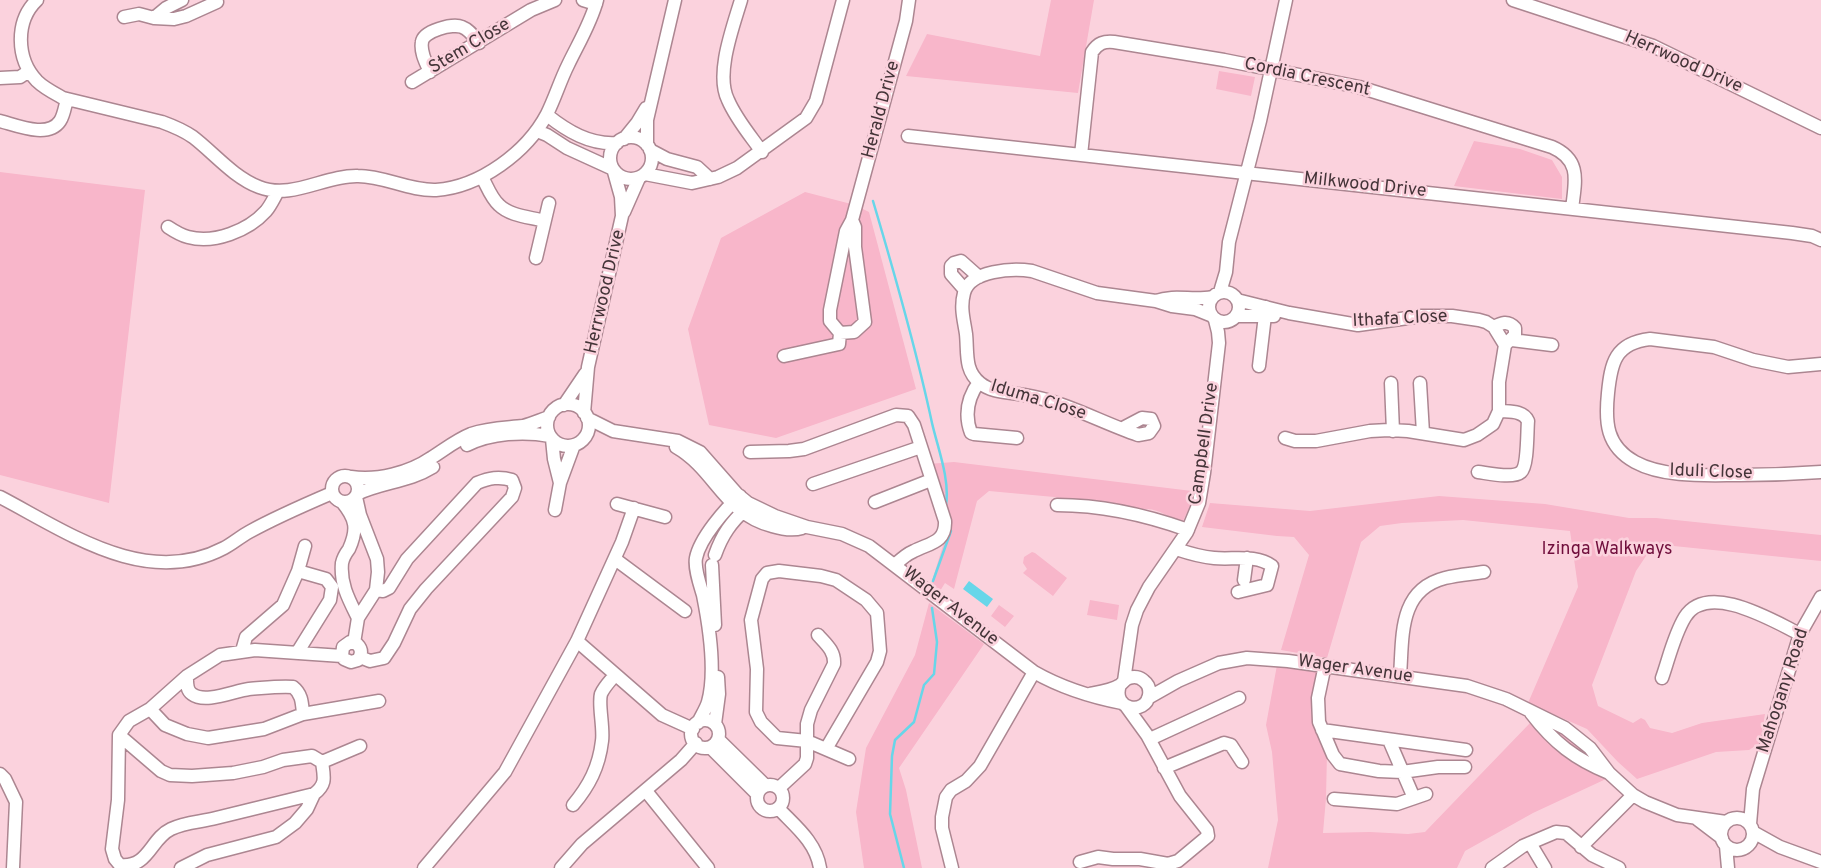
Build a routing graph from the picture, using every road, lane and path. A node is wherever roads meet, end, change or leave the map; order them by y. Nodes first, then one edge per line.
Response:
1 (37, 0) edge
2 (184, 0) edge
3 (555, 0) edge
4 (583, 0) edge
5 (674, 0) edge
6 (741, 0) edge
7 (843, 0) edge
8 (910, 0) edge
9 (1286, 0) edge
10 (1513, 0) edge
11 (217, 2) dead end
12 (597, 2) edge
13 (186, 16) junction
14 (124, 17) dead end
15 (154, 18) junction
16 (479, 43) junction
17 (1271, 70) junction
18 (29, 71) junction
19 (430, 72) junction
20 (0, 78) edge
21 (412, 82) dead end
22 (67, 99) junction
23 (651, 102) junction
24 (547, 115) junction
25 (0, 121) edge
26 (1821, 128) edge
27 (537, 131) junction
28 (908, 136) dead end
29 (620, 141) junction
30 (648, 148) junction
31 (762, 152) junction
32 (1081, 155) junction
33 (614, 170) junction
34 (1246, 172) junction
35 (642, 176) junction
36 (482, 177) junction
37 (710, 179) junction
38 (278, 191) junction
39 (549, 203) dead end
40 (1572, 209) junction
41 (622, 216) junction
42 (852, 220) junction
43 (544, 221) junction
44 (168, 227) dead end
45 (1821, 240) edge
46 (536, 258) dead end
47 (979, 277) junction
48 (965, 290) junction
49 (1225, 296) junction
50 (1156, 300) junction
51 (1266, 311) junction
52 (1212, 317) junction
53 (1234, 318) junction
54 (840, 333) junction
55 (1219, 343) junction
56 (1508, 343) junction
57 (1552, 345) dead end
58 (784, 356) dead end
59 (1821, 364) edge
60 (1259, 366) dead end
61 (588, 367) junction
62 (979, 382) junction
63 (1391, 383) dead end
64 (1420, 383) dead end
65 (564, 405) junction
66 (1499, 411) junction
67 (586, 416) junction
68 (549, 417) junction
69 (1123, 428) dead end
70 (613, 431) junction
71 (1393, 431) junction
72 (1423, 433) junction
73 (551, 437) junction
74 (1017, 438) dead end
75 (1285, 438) dead end
76 (577, 444) junction
77 (921, 447) junction
78 (750, 452) dead end
79 (1478, 472) dead end
80 (1821, 472) edge
81 (351, 477) junction
82 (931, 480) junction
83 (560, 483) junction
84 (814, 484) dead end
85 (332, 492) junction
86 (357, 495) junction
87 (0, 497) edge
88 (736, 500) junction
89 (342, 502) junction
90 (875, 502) dead end
91 (618, 504) dead end
92 (1056, 505) dead end
93 (634, 508) junction
94 (747, 508) junction
95 (555, 510) dead end
96 (665, 517) dead end
97 (1188, 530) junction
98 (305, 546) dead end
99 (1176, 549) junction
100 (1247, 558) junction
101 (614, 559) junction
102 (895, 565) junction
103 (298, 571) junction
104 (1484, 572) dead end
105 (376, 590) junction
106 (1821, 597) edge
107 (685, 611) dead end
108 (358, 618) junction
109 (818, 634) dead end
110 (1800, 634) junction
111 (577, 641) junction
112 (354, 643) junction
113 (1128, 648) junction
114 (242, 651) junction
115 (297, 653) junction
116 (342, 656) junction
117 (360, 657) junction
118 (1325, 666) junction
119 (1034, 672) junction
120 (615, 675) junction
121 (187, 676) junction
122 (1400, 676) junction
123 (1662, 678) dead end
124 (1143, 681) junction
125 (1178, 681) junction
126 (1122, 683) junction
127 (1090, 694) junction
128 (1239, 698) dead end
129 (379, 701) dead end
130 (1147, 701) junction
131 (1124, 705) junction
132 (150, 708) junction
133 (1531, 713) junction
134 (303, 714) junction
135 (715, 724) junction
136 (695, 726) junction
137 (1322, 730) junction
138 (119, 735) junction
139 (1148, 737) junction
140 (1389, 740) junction
141 (807, 741) junction
142 (696, 743) junction
143 (714, 743) junction
144 (360, 746) dead end
145 (826, 749) junction
146 (1466, 750) dead end
147 (849, 759) dead end
148 (322, 762) junction
149 (1242, 762) dead end
150 (1465, 767) dead end
151 (1164, 768) junction
152 (1402, 772) junction
153 (1609, 772) junction
154 (0, 774) edge
155 (779, 788) junction
156 (761, 789) junction
157 (1753, 789) junction
158 (646, 791) junction
159 (314, 794) junction
160 (1633, 795) junction
161 (1334, 799) dead end
162 (573, 805) dead end
163 (778, 808) junction
164 (1697, 819) junction
165 (1731, 820) junction
166 (1752, 828) junction
167 (1724, 842) junction
168 (1530, 843) junction
169 (1581, 847) junction
170 (1780, 847) junction
171 (112, 849) junction
172 (1743, 849) junction
173 (1080, 862) dead end
174 (1821, 862) edge
175 (1178, 864) edge
176 (13, 868) edge
177 (108, 868) edge
178 (181, 868) edge
179 (424, 868) edge
180 (561, 868) edge
181 (708, 868) edge
182 (820, 868) edge
183 (952, 868) edge
184 (1492, 868) edge
185 (1545, 868) edge
186 (1619, 868) edge
187 (1729, 868) edge

1 - 18 street
2 - 13 street
2 - 15 street
3 - 16 street, Stem Close
4 - 12 street
5 - 23 street
6 - 31 street
7 - 31 street
8 - 42 street, Herald Drive
9 - 17 street
10 - 26 street, Herrwood Drive
11 - 13 street
12 - 24 street
13 - 15 street
14 - 15 street
16 - 19 street, Stem Close
16 - 19 street
17 - 32 street, Cordia Crescent
17 - 34 street
17 - 40 street, Cordia Crescent
18 - 20 street
18 - 22 street
19 - 21 street, Stem Close
22 - 25 street
22 - 38 street
23 - 29 street
23 - 30 street
24 - 27 street
24 - 29 street
27 - 33 street
27 - 36 street
28 - 32 street, Milkwood Drive
29 - 30 street
29 - 33 street
30 - 35 street
30 - 37 street
31 - 37 street
32 - 34 street, Milkwood Drive
33 - 35 street
33 - 41 street, Herrwood Drive
34 - 40 street, Milkwood Drive
34 - 49 street
35 - 37 street
35 - 41 street, Herrwood Drive
36 - 38 street
36 - 43 street
38 - 44 street
39 - 43 street
40 - 45 street, Milkwood Drive
41 - 61 street, Herrwood Drive
42 - 54 street, Herald Drive
42 - 54 street, Herald Drive
43 - 46 street
47 - 48 street
47 - 48 street
47 - 50 street
48 - 62 street, Iduma Close
49 - 50 street
49 - 51 street, Ithafa Close
49 - 52 street
49 - 53 street
50 - 52 street
51 - 53 street, Ithafa Close
51 - 56 street, Ithafa Close
51 - 60 street
52 - 53 street
52 - 55 street
53 - 55 street
54 - 58 street, Herald Drive
55 - 97 street, Campbell Drive
56 - 57 street
56 - 66 street
59 - 80 street, Iduli Close
61 - 65 street
61 - 67 street
62 - 69 street, Iduma Close
62 - 74 street
63 - 71 street
64 - 72 street
65 - 67 street
65 - 68 street
66 - 72 street
66 - 79 street
67 - 70 street
67 - 76 street
68 - 73 street
68 - 81 street
70 - 76 street
70 - 88 street, Wager Avenue
71 - 72 street
71 - 75 street
73 - 76 street
73 - 83 street
73 - 86 street
76 - 83 street
77 - 78 street
77 - 82 street
77 - 84 street
81 - 85 street
81 - 86 street
82 - 90 street
82 - 102 street
83 - 95 street
85 - 87 street
85 - 89 street
86 - 89 street
86 - 105 street
88 - 94 street, Wager Avenue
88 - 136 street
89 - 108 street
91 - 93 street
92 - 97 street
93 - 96 street
93 - 101 street
94 - 102 street, Wager Avenue
94 - 135 street
97 - 99 street, Campbell Drive
98 - 103 street
99 - 100 street
99 - 113 street, Campbell Drive
100 - 100 street
101 - 107 street
101 - 111 street
102 - 119 street, Wager Avenue
103 - 114 street
103 - 115 street
104 - 122 street
105 - 108 street
105 - 117 street
106 - 110 street, Mahogany Road
108 - 112 street
109 - 141 street
110 - 123 street
110 - 157 street, Mahogany Road
111 - 120 street
111 - 179 street
112 - 116 street
112 - 117 street
113 - 124 street
113 - 126 street, Campbell Drive
114 - 115 street
114 - 121 street
115 - 116 street
116 - 117 street
118 - 122 street, Wager Avenue
118 - 125 street, Wager Avenue
118 - 137 street
119 - 127 street, Wager Avenue
119 - 183 street
120 - 136 street
120 - 162 street
121 - 132 street
121 - 134 street
122 - 133 street, Wager Avenue
124 - 125 street
124 - 126 street
124 - 130 street
125 - 130 street
126 - 127 street
126 - 131 street
127 - 131 street, Wager Avenue
128 - 139 street
129 - 134 street
130 - 131 street
130 - 139 street
131 - 139 street
132 - 134 street
132 - 138 street
133 - 153 street, Wager Avenue
133 - 153 street, Wager Avenue
135 - 136 street
135 - 143 street
136 - 142 street
137 - 140 street
137 - 152 street
138 - 148 street
138 - 171 street
139 - 151 street
140 - 146 street
140 - 152 street
141 - 145 street
141 - 145 street
141 - 155 street
142 - 143 street
142 - 158 street
143 - 156 street
144 - 148 street
145 - 147 street
148 - 159 street
149 - 151 street
150 - 152 street
151 - 175 street
152 - 161 street
153 - 160 street, Wager Avenue
154 - 176 street
155 - 156 street
155 - 163 street
156 - 163 street
157 - 165 street, Mahogany Road
157 - 166 street, Mahogany Road
158 - 180 street
158 - 181 street
159 - 171 street
159 - 178 street
160 - 164 street, Wager Avenue
160 - 169 street
163 - 182 street
164 - 165 street, Wager Avenue
164 - 167 street, Wager Avenue
165 - 166 street
165 - 167 street
166 - 170 street
166 - 172 street
167 - 172 street
167 - 187 street
168 - 169 street
168 - 184 street
168 - 185 street
169 - 186 street
170 - 172 street
170 - 174 street
171 - 177 street
172 - 187 street
173 - 175 street

